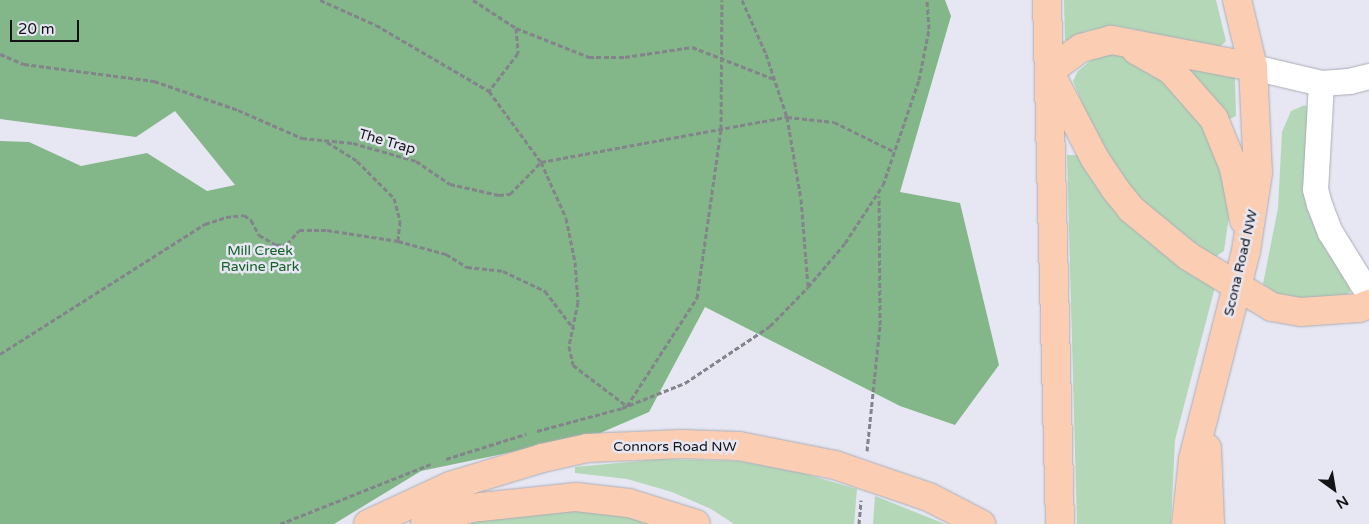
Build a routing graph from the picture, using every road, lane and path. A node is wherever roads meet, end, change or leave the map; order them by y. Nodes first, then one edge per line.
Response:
1 (320, 0) edge
2 (474, 0) edge
3 (722, 0) edge
4 (742, 0) edge
5 (927, 0) edge
6 (1047, 0) edge
7 (1237, 0) edge
8 (516, 28) junction
9 (1111, 40) junction
10 (0, 54) edge
11 (719, 55) junction
12 (1253, 67) junction
13 (1049, 71) junction
14 (1369, 76) edge
15 (774, 79) junction
16 (1321, 83) junction
17 (489, 91) junction
18 (787, 117) junction
19 (721, 129) junction
20 (322, 140) junction
21 (895, 152) junction
22 (541, 162) junction
23 (879, 195) junction
24 (398, 241) junction
25 (1246, 251) junction
26 (808, 287) junction
27 (1236, 288) junction
28 (1369, 295) edge
29 (1369, 304) edge
30 (574, 329) junction
31 (0, 354) edge
32 (1205, 402) junction
33 (627, 406) junction
34 (864, 473) junction
35 (280, 524) edge
36 (368, 524) edge
37 (424, 524) edge
38 (696, 524) edge
39 (859, 524) edge
40 (981, 524) edge
41 (1060, 524) edge
42 (1186, 524) edge
43 (1210, 524) edge

1 - 17 path
2 - 8 path
3 - 11 path
4 - 15 path
5 - 21 path
6 - 13 main road
7 - 12 main road, Scona Road NW
8 - 11 path
8 - 17 path
9 - 12 main road
9 - 13 main road
9 - 25 main road
10 - 20 path, The Trap
11 - 15 path
11 - 19 path
12 - 16 street
12 - 25 main road, Scona Road NW
13 - 27 main road
13 - 41 main road
14 - 16 street
15 - 18 path
16 - 28 street
17 - 22 path
18 - 19 path
18 - 21 path
18 - 26 path
19 - 22 path
19 - 33 path
20 - 22 path, The Trap
20 - 24 path
21 - 23 path
22 - 30 path
23 - 26 path
23 - 34 path
24 - 30 path
24 - 31 path
25 - 27 main road, Scona Road NW
26 - 33 path
27 - 29 main road
27 - 32 main road, Scona Road NW
30 - 33 path
32 - 42 main road, Scona Road NW
32 - 43 main road
33 - 35 path
34 - 36 main road, Connors Road NW
34 - 39 path
34 - 40 main road, Connors Road NW
37 - 38 main road

